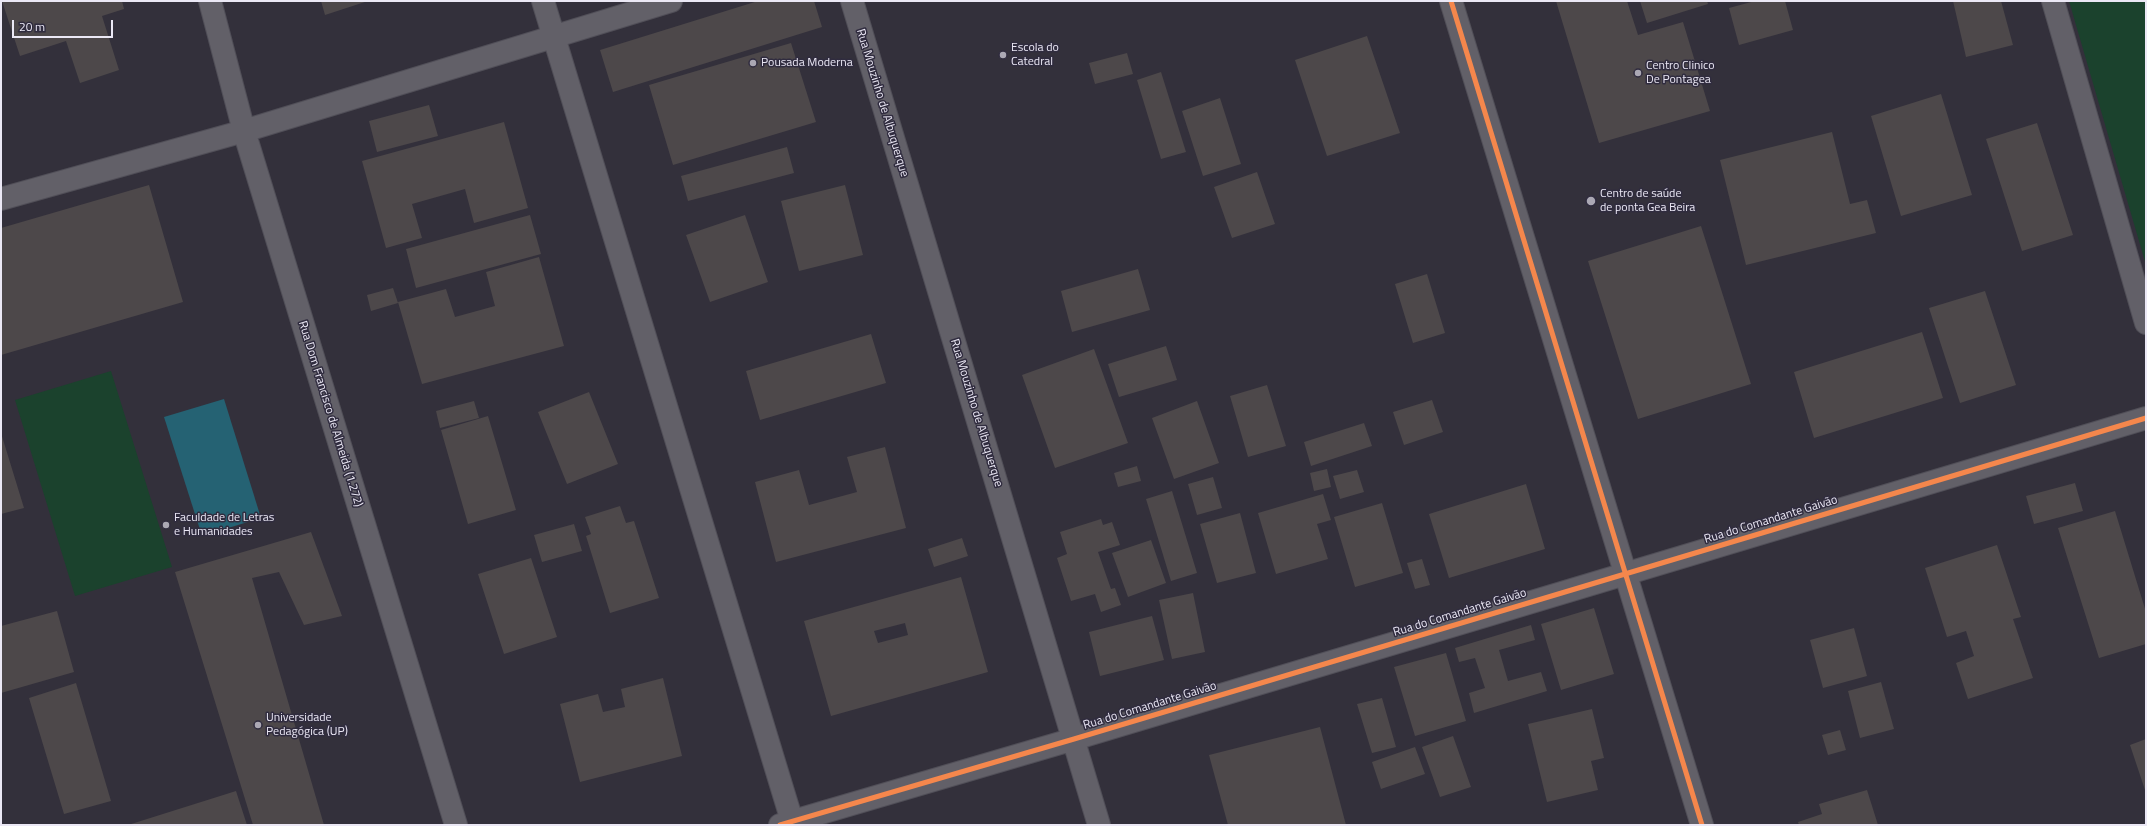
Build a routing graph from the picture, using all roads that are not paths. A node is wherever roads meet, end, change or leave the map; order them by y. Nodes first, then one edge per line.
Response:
1 (210, 1) edge
2 (543, 1) edge
3 (671, 1) edge
4 (852, 1) edge
5 (1451, 1) edge
6 (2053, 1) edge
7 (554, 37) junction
8 (244, 131) junction
9 (1, 199) edge
10 (2146, 323) edge
11 (2146, 418) edge
12 (1625, 574) junction
13 (1074, 739) junction
14 (786, 823) edge
15 (456, 825) edge
16 (1099, 825) edge
17 (1702, 825) edge

1 - 8 street, Rua Dom Francisco de Almeida (1.272)
2 - 7 street
3 - 7 street
4 - 13 street, Rua Mouzinho de Albuquerque
5 - 12 street
6 - 10 street
7 - 8 street
7 - 14 street
8 - 9 street
8 - 15 street, Rua Dom Francisco de Almeida (1.272)
11 - 12 street, Rua do Comandante Gaivão
12 - 13 street, Rua do Comandante Gaivão
12 - 17 street
13 - 14 street, Rua do Comandante Gaivão
13 - 16 street, Rua Mouzinho de Albuquerque

